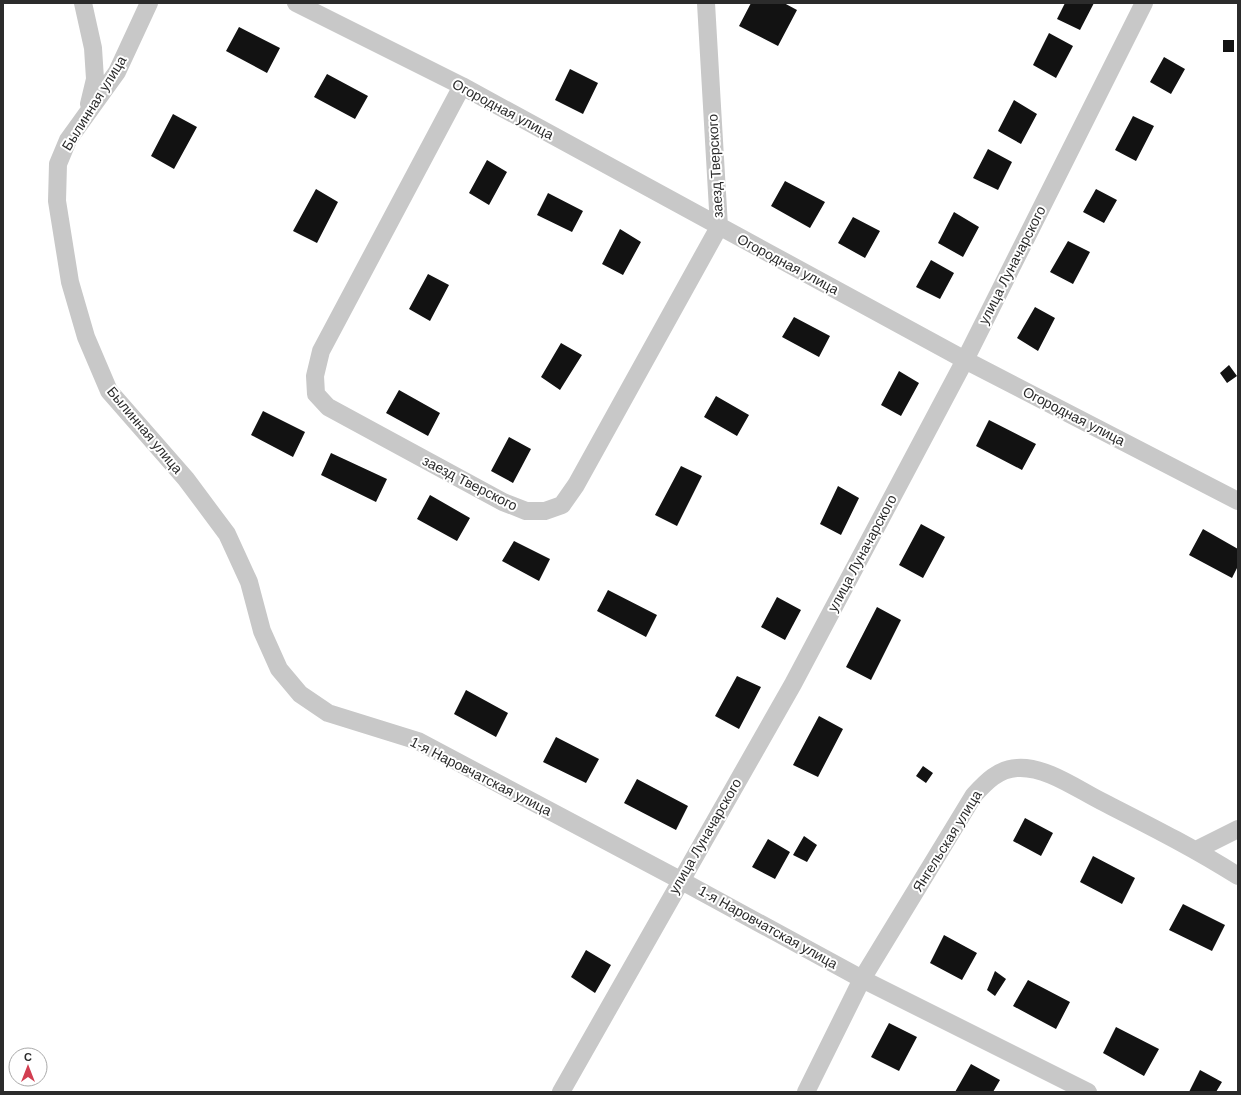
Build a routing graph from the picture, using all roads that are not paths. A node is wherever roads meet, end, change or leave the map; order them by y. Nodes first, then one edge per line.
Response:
1 (82, 3) edge
2 (149, 3) edge
3 (296, 3) edge
4 (706, 3) edge
5 (1144, 3) edge
6 (462, 86) junction
7 (87, 112) junction
8 (719, 227) junction
9 (965, 360) junction
10 (1238, 501) edge
11 (360, 724) joint
12 (1238, 829) edge
13 (1196, 850) junction
14 (1238, 876) edge
15 (680, 880) junction
16 (862, 979) junction
17 (561, 1092) edge
18 (806, 1092) edge
19 (1088, 1092) edge

1 - 7 street
2 - 7 street, Былинная улица
3 - 6 street, Огородная улица
4 - 8 street, заезд Тверского
5 - 9 street, улица Луначарского
6 - 8 street, Огородная улица
6 - 8 street, заезд Тверского
7 - 11 street, Былинная улица
8 - 9 street, Огородная улица
9 - 10 street, Огородная улица
9 - 15 street, улица Луначарского
11 - 15 street, 1-я Наровчатская улица
12 - 13 street
13 - 14 street, Янгельская улица
13 - 16 street, Янгельская улица
15 - 16 street, 1-я Наровчатская улица
15 - 17 street, улица Луначарского
16 - 18 street, Янгельская улица
16 - 19 street, 1-я Наровчатская улица

